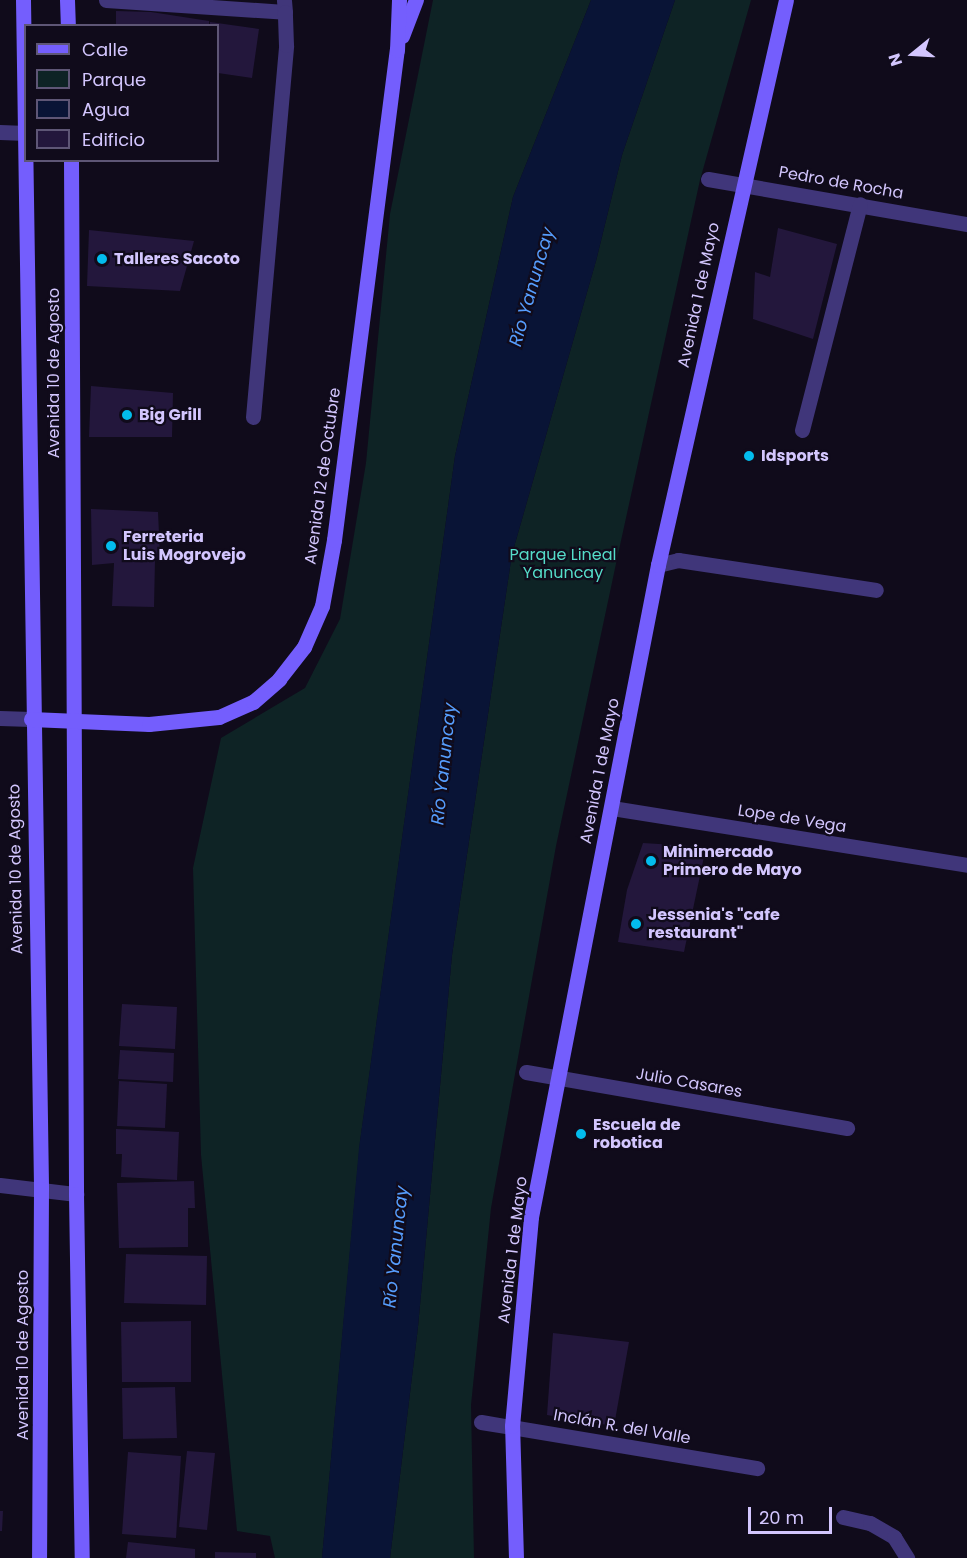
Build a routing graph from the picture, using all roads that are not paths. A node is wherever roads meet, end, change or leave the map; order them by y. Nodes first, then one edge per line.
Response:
1 (23, 0) edge
2 (67, 0) edge
3 (106, 0) edge
4 (399, 0) edge
5 (416, 0) edge
6 (786, 1) edge
7 (284, 6) edge
8 (68, 24) edge
9 (397, 50) junction
10 (24, 66) edge
11 (0, 132) edge
12 (24, 133) edge
13 (25, 162) edge
14 (71, 162) edge
15 (708, 179) dead end
16 (741, 187) junction
17 (860, 204) junction
18 (967, 224) edge
19 (253, 417) dead end
20 (802, 430) dead end
21 (658, 565) junction
22 (876, 590) dead end
23 (0, 718) edge
24 (31, 719) junction
25 (74, 719) junction
26 (612, 808) junction
27 (967, 865) edge
28 (526, 1072) dead end
29 (558, 1078) junction
30 (847, 1128) dead end
31 (0, 1185) edge
32 (41, 1189) junction
33 (76, 1194) junction
34 (481, 1422) dead end
35 (512, 1426) junction
36 (757, 1468) dead end
37 (843, 1517) dead end
38 (39, 1558) edge
39 (82, 1558) edge
40 (516, 1558) edge
41 (907, 1558) edge

1 - 10 main road, Avenida 10 de Agosto
2 - 8 main road
3 - 7 street
4 - 9 main road, Avenida 12 de Octubre
5 - 9 main road, Avenida 12 de Octubre
6 - 16 main road, Avenida 1 de Mayo
7 - 19 street
9 - 25 main road, Avenida 12 de Octubre
11 - 12 street
13 - 24 main road, Avenida 10 de Agosto
14 - 25 main road, Avenida 10 de Agosto
15 - 16 street, Pedro de Rocha
16 - 17 street, Pedro de Rocha
16 - 21 main road, Avenida 1 de Mayo
17 - 18 street, Pedro de Rocha
17 - 20 street
21 - 22 street
21 - 26 main road, Avenida 1 de Mayo
23 - 24 street
24 - 25 main road, Avenida 12 de Octubre
24 - 32 main road, Avenida 10 de Agosto
25 - 33 main road, Avenida 10 de Agosto
26 - 27 street, Lope de Vega
26 - 29 main road, Avenida 1 de Mayo
28 - 29 street, Julio Casares
29 - 30 street, Julio Casares
29 - 35 main road, Avenida 1 de Mayo
31 - 32 street
32 - 33 street
32 - 38 main road, Avenida 10 de Agosto
33 - 39 main road, Avenida 10 de Agosto
34 - 35 street, Inclán R. del Valle
35 - 36 street, Inclán R. del Valle
35 - 40 main road, Avenida 1 de Mayo
37 - 41 street

